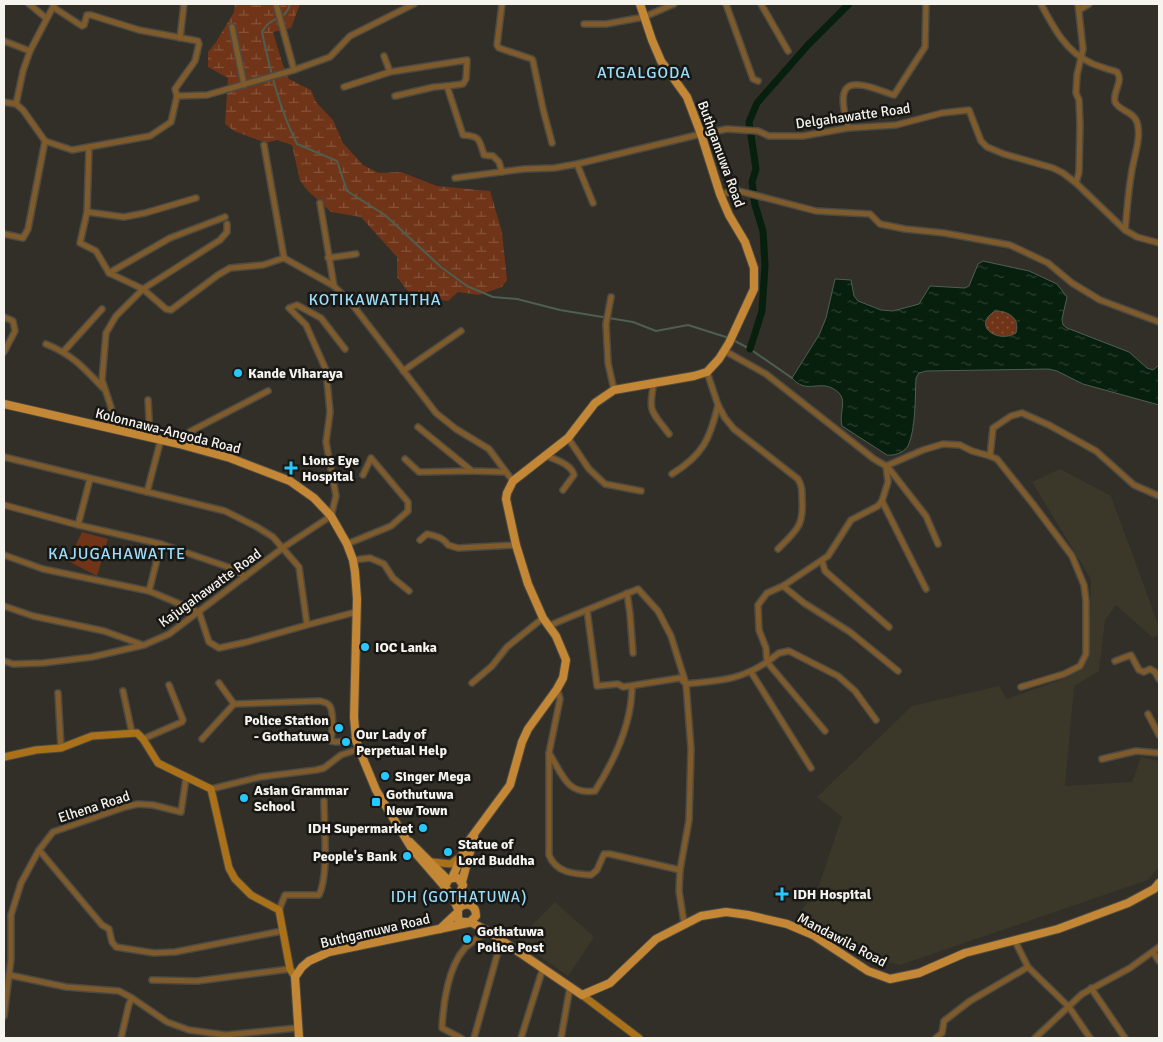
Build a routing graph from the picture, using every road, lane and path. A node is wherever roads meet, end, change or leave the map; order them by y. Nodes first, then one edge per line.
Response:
1 (29, 4) edge
2 (184, 4) edge
3 (276, 4) edge
4 (414, 4) edge
5 (502, 4) edge
6 (640, 4) edge
7 (674, 4) edge
8 (726, 4) edge
9 (761, 4) edge
10 (926, 4) edge
11 (1042, 4) edge
12 (1078, 4) edge
13 (1089, 4) edge
14 (54, 5) edge
15 (1079, 10) junction
16 (644, 17) junction
17 (46, 18) junction
18 (584, 24) dead end
19 (232, 27) dead end
20 (180, 38) junction
21 (4, 41) edge
22 (788, 50) dead end
23 (30, 51) junction
24 (384, 56) dead end
25 (1080, 57) junction
26 (294, 70) junction
27 (390, 72) junction
28 (758, 82) dead end
29 (244, 85) junction
30 (447, 86) junction
31 (344, 87) dead end
32 (177, 96) junction
33 (395, 96) dead end
34 (4, 102) edge
35 (16, 104) junction
36 (848, 128) junction
37 (701, 134) junction
38 (45, 141) junction
39 (552, 143) dead end
40 (264, 145) dead end
41 (88, 147) junction
42 (577, 164) junction
43 (502, 172) junction
44 (455, 178) dead end
45 (1076, 183) junction
46 (720, 194) junction
47 (196, 198) dead end
48 (320, 203) dead end
49 (593, 204) dead end
50 (87, 212) junction
51 (225, 217) dead end
52 (227, 224) dead end
53 (1125, 230) junction
54 (4, 234) edge
55 (1159, 243) edge
56 (356, 254) dead end
57 (284, 258) junction
58 (328, 258) junction
59 (109, 273) junction
60 (334, 286) junction
61 (143, 289) junction
62 (611, 296) dead end
63 (102, 309) dead end
64 (4, 317) edge
65 (1159, 322) edge
66 (461, 331) dead end
67 (46, 344) dead end
68 (345, 349) dead end
69 (725, 350) junction
70 (64, 351) junction
71 (4, 352) edge
72 (403, 371) junction
73 (707, 372) junction
74 (654, 382) junction
75 (614, 390) junction
76 (105, 391) junction
77 (268, 391) dead end
78 (148, 400) dead end
79 (4, 404) edge
80 (718, 405) junction
81 (418, 426) dead end
82 (114, 429) junction
83 (669, 434) dead end
84 (150, 437) junction
85 (568, 438) junction
86 (160, 440) junction
87 (179, 444) junction
88 (4, 456) edge
89 (547, 456) junction
90 (990, 456) junction
91 (405, 459) dead end
92 (886, 466) junction
93 (472, 471) junction
94 (506, 472) junction
95 (672, 474) dead end
96 (363, 475) dead end
97 (90, 479) junction
98 (513, 481) junction
99 (563, 490) dead end
100 (641, 491) dead end
101 (147, 492) junction
102 (1159, 496) edge
103 (882, 501) junction
104 (4, 505) edge
105 (331, 516) junction
106 (78, 525) junction
107 (420, 540) dead end
108 (161, 544) junction
109 (346, 544) junction
110 (938, 544) dead end
111 (516, 546) junction
112 (284, 547) junction
113 (778, 549) dead end
114 (4, 555) edge
115 (353, 560) junction
116 (822, 560) junction
117 (245, 577) junction
118 (783, 586) junction
119 (926, 589) dead end
120 (149, 591) junction
121 (409, 591) dead end
122 (627, 593) junction
123 (4, 606) edge
124 (587, 610) junction
125 (198, 612) junction
126 (356, 612) junction
127 (543, 618) junction
128 (307, 625) junction
129 (548, 626) junction
130 (889, 627) dead end
131 (144, 645) junction
132 (633, 653) dead end
133 (1115, 660) dead end
134 (4, 661) edge
135 (767, 662) junction
136 (13, 664) junction
137 (4, 666) edge
138 (898, 671) dead end
139 (751, 672) junction
140 (1159, 679) edge
141 (219, 683) dead end
142 (472, 683) dead end
143 (686, 684) junction
144 (169, 685) dead end
145 (632, 686) junction
146 (1020, 687) dead end
147 (557, 689) junction
148 (123, 691) dead end
149 (58, 692) dead end
150 (234, 704) junction
151 (1148, 714) dead end
152 (876, 720) dead end
153 (825, 730) dead end
154 (132, 733) junction
155 (1159, 735) edge
156 (143, 739) junction
157 (202, 739) dead end
158 (356, 740) junction
159 (61, 748) junction
160 (359, 749) junction
161 (549, 753) junction
162 (1159, 753) edge
163 (4, 757) edge
164 (1102, 759) dead end
165 (811, 768) dead end
166 (186, 778) junction
167 (211, 789) junction
168 (324, 801) dead end
169 (474, 835) junction
170 (407, 839) junction
171 (39, 850) junction
172 (461, 856) junction
173 (432, 862) junction
174 (680, 870) junction
175 (449, 881) junction
176 (1159, 883) edge
177 (462, 886) junction
178 (451, 894) junction
179 (473, 908) junction
180 (279, 910) junction
181 (457, 911) junction
182 (469, 923) junction
183 (684, 923) junction
184 (440, 929) junction
185 (282, 931) junction
186 (488, 931) junction
187 (501, 941) junction
188 (1015, 941) junction
189 (1159, 947) edge
190 (1153, 952) junction
191 (1159, 960) edge
192 (1028, 967) junction
193 (543, 968) junction
194 (290, 969) junction
195 (9, 975) junction
196 (295, 977) junction
197 (152, 980) dead end
198 (570, 987) junction
199 (1091, 988) junction
200 (582, 996) junction
201 (132, 998) junction
202 (1069, 1007) junction
203 (4, 1016) edge
204 (297, 1028) junction
205 (121, 1038) edge
206 (299, 1038) edge
207 (461, 1038) edge
208 (474, 1038) edge
209 (521, 1038) edge
210 (562, 1038) edge
211 (639, 1038) edge
212 (936, 1038) edge
213 (1035, 1038) edge
214 (1090, 1038) edge
215 (1124, 1038) edge

1 - 17 street
2 - 20 street
3 - 26 street
4 - 26 street
5 - 39 street
6 - 16 main road, Buthgamuwa Road
7 - 16 street
8 - 28 street
9 - 22 street
10 - 36 street
11 - 25 street
12 - 15 street
13 - 15 street
14 - 17 street
14 - 20 street
15 - 25 street
16 - 18 street
16 - 37 main road, Buthgamuwa Road
17 - 23 street
19 - 29 street
20 - 32 street
21 - 23 street
23 - 35 street
24 - 27 street
25 - 45 street
25 - 53 street
26 - 29 street
27 - 30 street
27 - 31 street
29 - 32 street
30 - 33 street
30 - 43 street
32 - 41 street
34 - 35 street
35 - 38 street
36 - 37 street, Delgahawatte Road
36 - 45 street, Delgahawatte Road
37 - 42 street, Delgahawatte Road
37 - 46 main road, Buthgamuwa Road
38 - 41 street
38 - 54 street
40 - 57 street
41 - 50 street
42 - 43 street, Delgahawatte Road
42 - 49 street
43 - 44 street, Delgahawatte Road
45 - 53 street, Delgahawatte Road
46 - 65 street
46 - 69 main road, Buthgamuwa Road
47 - 50 street
48 - 58 street
50 - 59 street
51 - 59 street
52 - 61 street
53 - 55 street, Delgahawatte Road
56 - 58 street
57 - 60 street
57 - 61 street
58 - 60 street
59 - 61 street
60 - 72 street
61 - 76 street
62 - 75 street
63 - 70 street
64 - 71 street
66 - 72 street
67 - 70 street
68 - 105 street
69 - 73 main road, Buthgamuwa Road
69 - 92 street
70 - 76 street
72 - 94 street
73 - 74 main road
73 - 80 street
74 - 75 main road
74 - 83 street
75 - 85 main road
76 - 82 street
77 - 87 street
78 - 84 street
79 - 82 main road, Kolonnawa-Angoda Road
80 - 95 street
80 - 113 street
81 - 93 street
82 - 84 main road, Kolonnawa-Angoda Road
84 - 86 main road, Kolonnawa-Angoda Road
85 - 89 main road
85 - 100 street
86 - 87 main road, Kolonnawa-Angoda Road
86 - 101 street
87 - 105 main road, Kolonnawa-Angoda Road
88 - 97 street
89 - 98 main road
89 - 99 street
90 - 92 street
90 - 102 street
90 - 146 street
91 - 93 street
92 - 103 street
92 - 110 street
93 - 94 street
94 - 98 street
96 - 109 street
97 - 101 street
97 - 106 street
98 - 111 main road
101 - 112 street
103 - 116 street
103 - 119 street
104 - 106 street
105 - 109 main road, Kolonnawa-Angoda Road
105 - 112 street, Kajugahawatte Road
106 - 108 street
107 - 111 street
108 - 117 street
108 - 120 street
109 - 115 main road, Kolonnawa-Angoda Road
111 - 127 main road
112 - 117 street, Kajugahawatte Road
112 - 128 street
114 - 120 street
115 - 121 street
115 - 126 main road, Kolonnawa-Angoda Road
116 - 118 street
116 - 130 street
117 - 125 street, Kajugahawatte Road
118 - 135 street
118 - 138 street
120 - 125 street
122 - 124 street
122 - 132 street
122 - 143 street
123 - 131 street
124 - 129 street
124 - 145 street
125 - 128 street
125 - 131 street, Kajugahawatte Road
126 - 128 street
126 - 158 main road, Kolonnawa-Angoda Road
127 - 129 main road
127 - 142 street
129 - 147 main road
131 - 136 street, Kajugahawatte Road
133 - 140 street
134 - 136 street, Kajugahawatte Road
135 - 139 street
135 - 152 street
135 - 153 street
136 - 137 street
139 - 143 street
139 - 165 street
141 - 150 street
143 - 145 street
143 - 174 street
144 - 156 street
145 - 161 street
147 - 161 street
147 - 169 main road
148 - 154 street
149 - 159 street
150 - 157 street
150 - 158 street
151 - 155 street
154 - 156 street
154 - 159 street
156 - 166 street
158 - 160 main road, Kolonnawa-Angoda Road
159 - 163 street
160 - 167 street
160 - 170 main road, Kolonnawa-Angoda Road
161 - 174 street
162 - 164 street
166 - 167 street
166 - 171 street, Elhena Road
167 - 180 street
168 - 180 street
169 - 172 main road
169 - 177 main road
170 - 173 main road, Kolonnawa-Angoda Road
170 - 175 main road, Kolonnawa-Angoda Road
171 - 185 street
171 - 195 street, Elhena Road
172 - 173 street
172 - 175 main road
173 - 175 main road, Kolonnawa-Angoda Road
174 - 183 street
175 - 177 main road
175 - 178 main road
176 - 188 main road, Mandawila Road
177 - 178 main road
177 - 179 main road
178 - 181 main road
179 - 181 main road
179 - 182 main road
179 - 186 main road
180 - 185 street
181 - 182 main road
181 - 184 main road, Buthgamuwa Road
182 - 184 main road, Buthgamuwa Road
182 - 186 main road
183 - 188 main road, Mandawila Road
183 - 200 main road, Mandawila Road
184 - 196 main road, Buthgamuwa Road
185 - 194 street
186 - 187 main road
186 - 207 street
187 - 193 main road
187 - 208 street
188 - 192 street
189 - 190 street
190 - 191 street
190 - 199 street
192 - 202 street
192 - 212 street
193 - 198 main road
193 - 209 street
194 - 196 street
194 - 197 street
195 - 201 street
195 - 203 street, Elhena Road
196 - 204 main road
198 - 200 main road
198 - 210 street
199 - 202 street
199 - 215 street
200 - 211 street
201 - 204 street
201 - 205 street
202 - 213 street
202 - 214 street
204 - 206 main road

